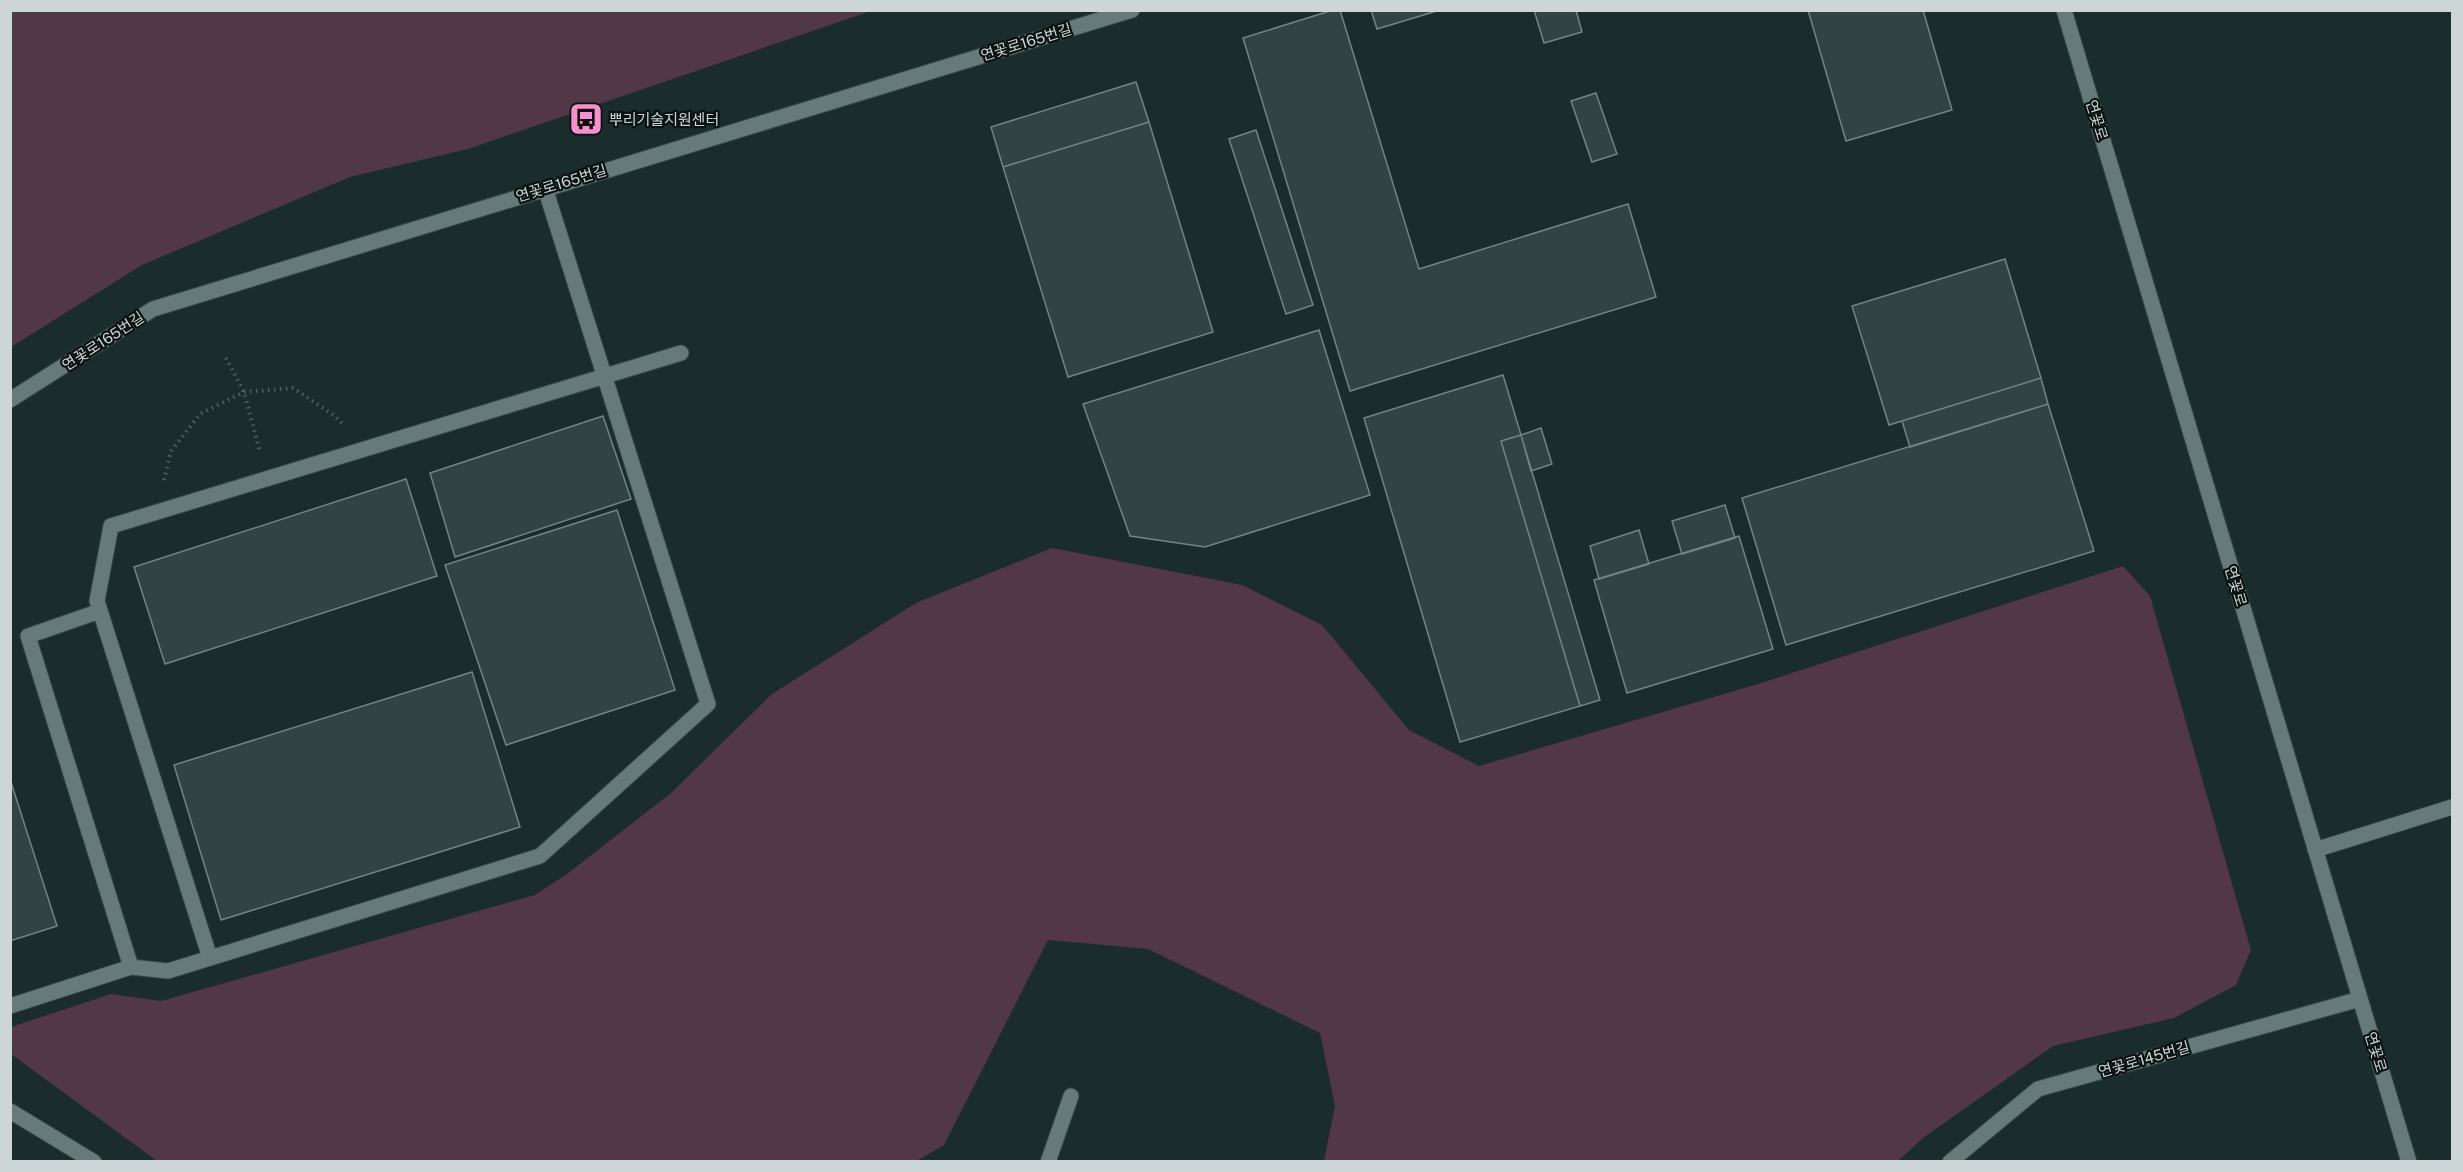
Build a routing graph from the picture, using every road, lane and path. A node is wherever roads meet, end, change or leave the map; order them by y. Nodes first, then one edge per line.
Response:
1 (1132, 10) edge
2 (2064, 10) edge
3 (545, 188) junction
4 (681, 353) dead end
5 (226, 358) dead end
6 (607, 377) junction
7 (244, 392) junction
8 (10, 400) edge
9 (368, 449) junction
10 (267, 479) junction
11 (162, 510) junction
12 (100, 611) junction
13 (2452, 807) edge
14 (2315, 850) junction
15 (210, 958) junction
16 (131, 967) junction
17 (2360, 999) junction
18 (10, 1006) edge
19 (1071, 1096) dead end
20 (10, 1111) edge
21 (94, 1161) edge
22 (1048, 1161) edge
23 (1950, 1161) edge
24 (2409, 1161) edge

1 - 3 street, 연꽃로165번길
2 - 14 street, 연꽃로
3 - 6 street
3 - 8 street, 연꽃로165번길
4 - 6 street
5 - 7 path
6 - 9 street
6 - 15 street
7 - 9 path
7 - 10 path
7 - 11 path
9 - 10 street
10 - 11 street
11 - 12 street
12 - 15 street
12 - 16 street
13 - 14 street
14 - 17 street, 연꽃로
15 - 16 street
16 - 18 street
17 - 23 street, 연꽃로145번길
17 - 24 street, 연꽃로
19 - 22 street
20 - 21 street

